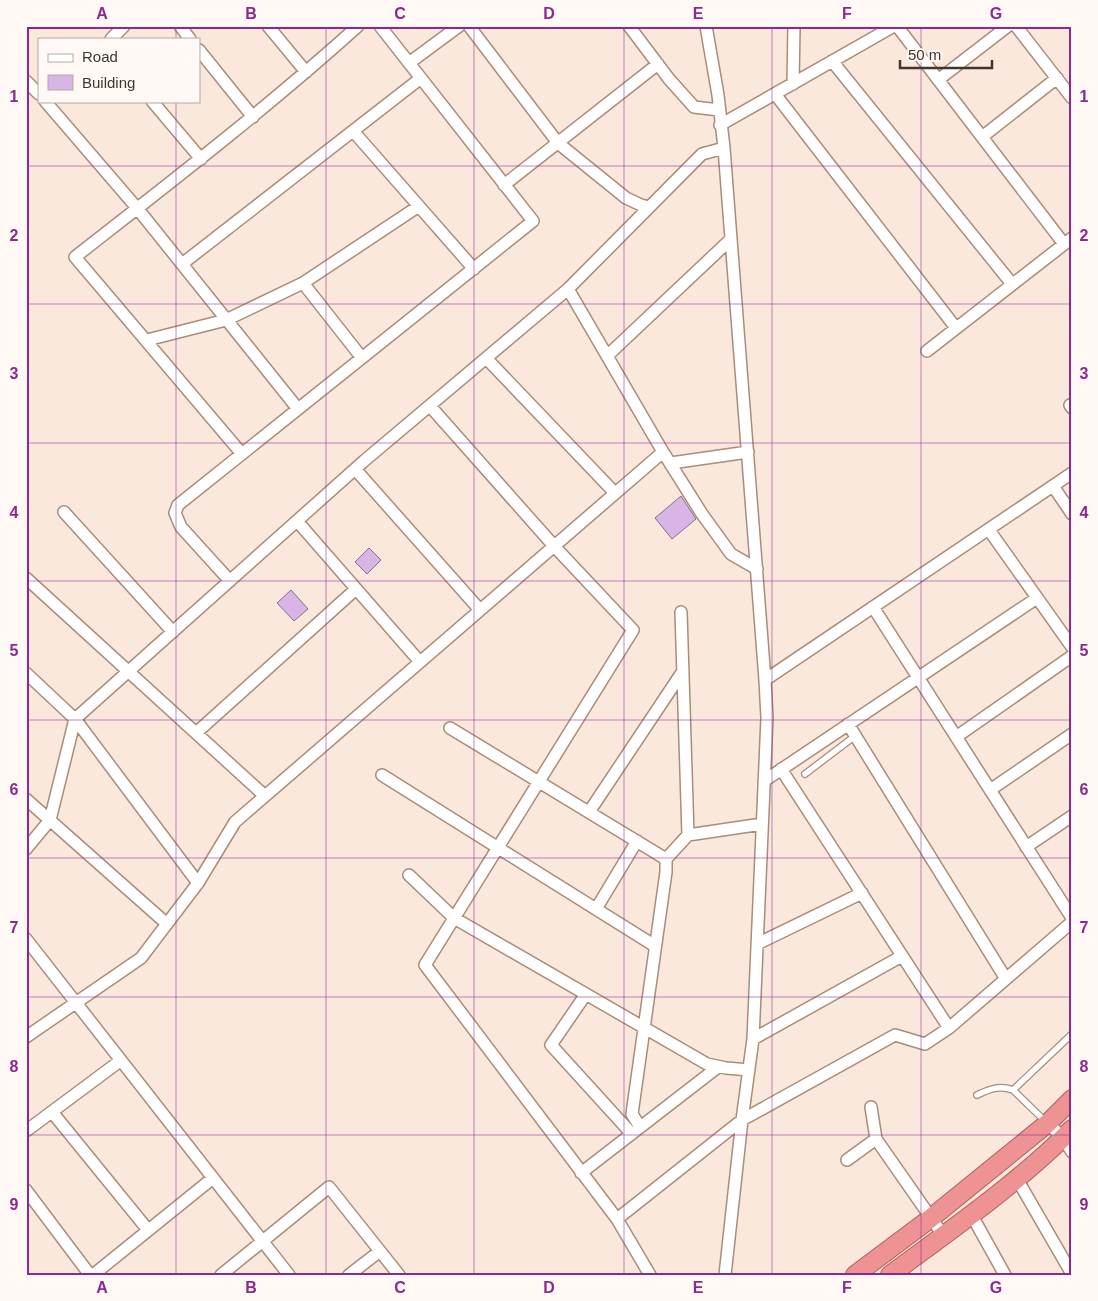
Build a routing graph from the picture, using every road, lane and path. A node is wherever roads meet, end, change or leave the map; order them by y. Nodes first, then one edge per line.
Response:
1 (124, 26) edge
2 (180, 26) edge
3 (268, 26) edge
4 (358, 26) edge
5 (380, 26) edge
6 (459, 26) edge
7 (469, 26) edge
8 (629, 26) edge
9 (706, 26) edge
10 (794, 26) edge
11 (895, 26) edge
12 (1008, 26) edge
13 (1016, 26) edge
14 (112, 38) edge
15 (189, 38) edge
16 (200, 51) edge
17 (832, 62) junction
18 (409, 63) junction
19 (658, 64) junction
20 (306, 72) junction
21 (421, 78) junction
22 (1057, 78) junction
23 (938, 80) junction
24 (26, 81) edge
25 (792, 84) junction
26 (38, 93) edge
27 (776, 94) junction
28 (1072, 98) edge
29 (46, 102) edge
30 (153, 102) edge
31 (719, 110) junction
32 (253, 116) junction
33 (720, 125) junction
34 (353, 131) junction
35 (982, 137) junction
36 (558, 143) junction
37 (724, 148) junction
38 (201, 159) junction
39 (504, 185) junction
40 (419, 206) junction
41 (649, 207) junction
42 (137, 208) junction
43 (731, 239) junction
44 (1068, 241) edge
45 (182, 264) junction
46 (474, 269) junction
47 (303, 283) junction
48 (1012, 284) junction
49 (568, 289) junction
50 (226, 320) junction
51 (956, 328) junction
52 (147, 340) junction
53 (927, 351) dead end
54 (607, 356) junction
55 (362, 358) junction
56 (486, 358) junction
57 (430, 406) junction
58 (298, 409) junction
59 (663, 452) junction
60 (748, 452) junction
61 (242, 454) junction
62 (671, 463) junction
63 (355, 470) junction
64 (1072, 473) edge
65 (1053, 486) junction
66 (615, 493) junction
67 (64, 512) dead end
68 (1072, 514) edge
69 (297, 521) junction
70 (989, 530) junction
71 (554, 546) junction
72 (757, 569) junction
73 (26, 578) edge
74 (230, 581) junction
75 (356, 588) junction
76 (1037, 598) junction
77 (874, 607) junction
78 (480, 610) junction
79 (681, 612) dead end
80 (173, 632) junction
81 (1072, 647) edge
82 (1072, 656) edge
83 (420, 662) junction
84 (129, 671) junction
85 (683, 671) junction
86 (26, 673) edge
87 (918, 676) junction
88 (765, 680) junction
89 (75, 719) junction
90 (848, 724) junction
91 (450, 728) dead end
92 (196, 733) junction
93 (1072, 734) edge
94 (855, 736) junction
95 (956, 737) junction
96 (781, 769) junction
97 (805, 774) dead end
98 (382, 775) dead end
99 (764, 781) junction
100 (538, 782) junction
101 (990, 790) junction
102 (265, 796) junction
103 (26, 799) edge
104 (589, 812) junction
105 (1072, 816) edge
106 (50, 820) junction
107 (762, 824) junction
108 (688, 835) junction
109 (637, 842) junction
110 (498, 847) junction
111 (1026, 847) junction
112 (26, 848) edge
113 (666, 859) junction
114 (409, 875) dead end
115 (198, 883) junction
116 (862, 893) junction
117 (596, 909) junction
118 (454, 918) junction
119 (1072, 920) edge
120 (167, 924) junction
121 (26, 939) edge
122 (757, 944) junction
123 (655, 946) junction
124 (902, 956) junction
125 (1006, 979) junction
126 (586, 994) junction
127 (76, 1003) junction
128 (645, 1028) junction
129 (949, 1028) junction
130 (1072, 1034) edge
131 (26, 1037) edge
132 (753, 1039) junction
133 (120, 1060) junction
134 (718, 1067) junction
135 (749, 1070) junction
136 (1013, 1090) junction
137 (977, 1095) dead end
138 (1072, 1099) edge
139 (871, 1108) dead end
140 (52, 1112) junction
141 (742, 1120) junction
142 (1048, 1124) junction
143 (635, 1130) junction
144 (26, 1131) edge
145 (876, 1139) junction
146 (1069, 1140) edge
147 (847, 1160) dead end
148 (581, 1172) junction
149 (213, 1178) junction
150 (1017, 1180) junction
151 (26, 1190) edge
152 (972, 1214) junction
153 (931, 1218) junction
154 (617, 1219) junction
155 (148, 1230) junction
156 (943, 1236) junction
157 (262, 1240) junction
158 (380, 1251) junction
159 (1072, 1274) edge
160 (92, 1275) edge
161 (221, 1275) edge
162 (289, 1275) edge
163 (349, 1275) edge
164 (399, 1275) edge
165 (650, 1275) edge
166 (725, 1275) edge
167 (856, 1275) edge
168 (890, 1275) edge
169 (1005, 1275) edge

1 - 14 street
2 - 15 street
3 - 20 street
4 - 20 street
5 - 18 street
6 - 18 street
7 - 36 street
8 - 19 street
9 - 31 street
10 - 25 street
11 - 17 street
11 - 23 street
12 - 23 street
13 - 22 street
16 - 32 street
17 - 25 street
17 - 48 street
18 - 21 street
19 - 31 street
19 - 36 street
20 - 32 street
21 - 34 street
21 - 39 street
22 - 28 street
22 - 35 street
23 - 35 street
24 - 26 street
25 - 27 street
27 - 33 street
27 - 51 street
29 - 42 street
30 - 38 street
31 - 33 street
32 - 38 street
33 - 37 street
34 - 40 street
34 - 45 street
35 - 44 street
36 - 39 street
36 - 41 street
37 - 41 street
37 - 43 street
38 - 42 street
39 - 46 street
40 - 46 street
40 - 47 street
41 - 49 street
42 - 45 street
42 - 52 street
43 - 54 street
43 - 60 street
44 - 48 street
45 - 50 street
46 - 55 street
47 - 50 street
47 - 55 street
48 - 51 street
49 - 54 street
49 - 56 street
50 - 52 street
50 - 58 street
51 - 53 street
52 - 61 street
54 - 59 street
55 - 58 street
56 - 57 street
56 - 66 street
57 - 63 street
57 - 71 street
58 - 61 street
59 - 62 street
59 - 66 street
60 - 62 street
60 - 72 street
61 - 74 street
62 - 72 street
63 - 69 street
63 - 78 street
64 - 65 street
65 - 68 street
65 - 70 street
66 - 71 street
67 - 80 street
69 - 74 street
69 - 75 street
70 - 76 street
70 - 77 street
71 - 78 street
71 - 100 street
72 - 88 street
73 - 84 street
74 - 80 street
75 - 83 street
75 - 92 street
76 - 81 street
76 - 87 street
77 - 87 street
77 - 88 street
78 - 83 street
79 - 85 street
80 - 84 street
82 - 95 street
83 - 102 street
84 - 89 street
84 - 92 street
85 - 104 street
85 - 108 street
86 - 89 street
87 - 90 street
87 - 95 street
88 - 99 street
89 - 106 street
89 - 115 street
90 - 94 street
90 - 96 street
91 - 100 street
92 - 102 street
93 - 101 street
94 - 97 lane
94 - 125 street
95 - 101 street
96 - 99 street
96 - 116 street
98 - 110 street
99 - 107 street
100 - 104 street
100 - 110 street
101 - 111 street
102 - 115 street
103 - 106 street
104 - 109 street
105 - 111 street
106 - 112 street
106 - 120 street
107 - 108 street
107 - 122 street
108 - 113 street
109 - 113 street
109 - 117 street
110 - 117 street
110 - 118 street
111 - 119 street
113 - 123 street
114 - 118 street
115 - 120 street
116 - 122 street
116 - 124 street
117 - 123 street
118 - 126 street
118 - 148 street
119 - 125 street
120 - 127 street
121 - 127 street
122 - 132 street
123 - 128 street
124 - 129 street
124 - 132 street
125 - 129 street
126 - 128 street
126 - 143 street
127 - 131 street
127 - 133 street
128 - 134 street
128 - 143 street
129 - 141 street
130 - 136 lane
132 - 135 street
133 - 140 street
133 - 149 street
134 - 135 street
134 - 143 street
135 - 141 street
136 - 137 lane
136 - 142 lane
138 - 142 highway
139 - 145 street
140 - 144 street
140 - 155 street
141 - 154 street
141 - 166 street
142 - 146 street
142 - 153 highway
143 - 148 street
145 - 147 street
145 - 153 street
146 - 150 highway
148 - 154 street
149 - 155 street
149 - 157 street
150 - 152 highway
150 - 159 street
151 - 160 street
152 - 156 highway
152 - 169 street
153 - 156 street
153 - 167 highway
154 - 165 street
155 - 160 street
156 - 168 highway
157 - 158 street
157 - 161 street
157 - 162 street
158 - 163 street
158 - 164 street

